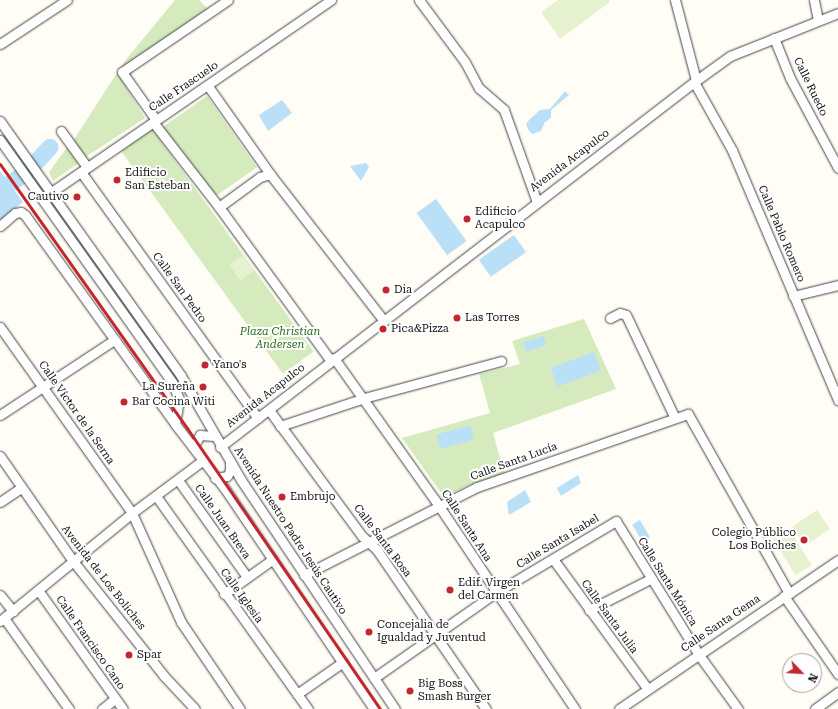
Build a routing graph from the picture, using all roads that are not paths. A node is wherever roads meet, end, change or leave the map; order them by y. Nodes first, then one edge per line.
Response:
1 (67, 0) edge
2 (228, 0) edge
3 (331, 0) edge
4 (419, 0) edge
5 (675, 0) edge
6 (814, 0) edge
7 (838, 13) edge
8 (818, 20) junction
9 (774, 38) junction
10 (0, 44) edge
11 (695, 81) junction
12 (208, 86) junction
13 (0, 121) edge
14 (154, 121) junction
15 (62, 131) dead end
16 (2, 143) edge
17 (838, 168) edge
18 (84, 170) junction
19 (270, 174) junction
20 (48, 190) junction
21 (536, 202) junction
22 (219, 207) junction
23 (0, 226) edge
24 (838, 285) edge
25 (794, 296) junction
26 (610, 318) dead end
27 (384, 321) junction
28 (0, 327) edge
29 (114, 340) junction
30 (333, 360) junction
31 (501, 361) dead end
32 (44, 387) junction
33 (364, 398) junction
34 (838, 400) edge
35 (269, 410) junction
36 (0, 415) edge
37 (258, 418) junction
38 (675, 418) junction
39 (175, 424) junction
40 (280, 426) junction
41 (214, 436) junction
42 (193, 447) junction
43 (220, 447) junction
44 (0, 456) edge
45 (202, 461) junction
46 (230, 461) junction
47 (215, 478) junction
48 (178, 480) junction
49 (21, 488) junction
50 (156, 496) junction
51 (0, 502) edge
52 (439, 507) junction
53 (132, 513) junction
54 (616, 521) joint
55 (368, 542) junction
56 (273, 559) junction
57 (553, 559) junction
58 (838, 560) edge
59 (73, 561) junction
60 (304, 575) junction
61 (249, 576) junction
62 (650, 579) junction
63 (38, 590) junction
64 (495, 593) junction
65 (224, 594) junction
66 (0, 595) edge
67 (787, 595) junction
68 (589, 610) junction
69 (12, 611) junction
70 (2, 620) edge
71 (435, 635) junction
72 (699, 654) junction
73 (343, 662) junction
74 (838, 674) edge
75 (374, 678) junction
76 (647, 688) junction
77 (838, 692) edge
78 (297, 694) junction
79 (115, 699) junction
80 (69, 709) edge
81 (102, 709) edge
82 (123, 709) edge
83 (195, 709) edge
84 (240, 709) edge
85 (308, 709) edge
86 (374, 709) edge
87 (395, 709) edge
88 (486, 709) edge
89 (575, 709) edge
90 (619, 709) edge
91 (738, 709) edge
92 (815, 709) edge

1 - 10 street
2 - 14 street, Calle Santa Ana
3 - 12 street, Calle Frascuelo
4 - 21 street
5 - 11 street, Calle Pablo Romero
6 - 8 street
7 - 8 street, Avenida Acapulco
8 - 9 street, Avenida Acapulco
9 - 11 street, Avenida Acapulco
9 - 17 street, Calle Ruedo
11 - 21 street, Avenida Acapulco
11 - 25 street, Calle Pablo Romero
12 - 14 street, Calle Frascuelo
12 - 19 street
13 - 20 street, Avenida Nuestro Padre Jesús Cautivo
14 - 18 street, Calle Frascuelo
14 - 22 street, Calle Santa Ana
15 - 18 street, Calle San Pedro
16 - 39 street
18 - 20 street, Calle Frascuelo
18 - 37 street, Calle San Pedro
19 - 22 street
19 - 27 street
20 - 41 street, Avenida Nuestro Padre Jesús Cautivo
21 - 27 street, Avenida Acapulco
22 - 30 street, Calle Santa Ana
23 - 29 street
24 - 25 street
25 - 34 street, Calle Pablo Romero
26 - 38 street
27 - 30 street, Avenida Acapulco
28 - 32 street, Calle Víctor de la Serna
29 - 32 street
29 - 39 street
30 - 33 street, Calle Santa Ana
30 - 35 street, Avenida Acapulco
31 - 33 street
32 - 36 street
32 - 53 street, Calle Víctor de la Serna
33 - 40 street
33 - 52 street, Calle Santa Ana
35 - 37 street, Avenida Acapulco
35 - 40 street, Calle Santa Rosa
37 - 43 street, Avenida Acapulco
38 - 52 street, Calle Santa Lucía
38 - 67 street
39 - 42 street
40 - 55 street, Calle Santa Rosa
41 - 42 street
41 - 43 street, Avenida Nuestro Padre Jesús Cautivo
42 - 45 street
43 - 46 street, Avenida Nuestro Padre Jesús Cautivo
44 - 49 street, Avenida de Los Boliches
45 - 47 street
45 - 48 street
46 - 47 street
46 - 60 street, Avenida Nuestro Padre Jesús Cautivo
47 - 56 street
48 - 50 street
48 - 61 street, Calle Juan Breva
49 - 51 street
49 - 59 street, Avenida de Los Boliches
50 - 53 street
50 - 65 street, Calle Iglesia
52 - 55 street, Calle Santa Lucía
52 - 64 street, Calle Santa Ana
53 - 59 street
53 - 84 street, Calle Víctor de la Serna
54 - 57 street, Calle Santa Isabel
54 - 62 street, Calle Santa Mónica
55 - 60 street, Calle Santa Lucía
55 - 71 street, Calle Santa Rosa
56 - 61 street
56 - 73 street
57 - 64 street, Calle Santa Isabel
57 - 68 street, Calle Santa Julia
58 - 67 street, Calle Santa Gema
59 - 63 street
59 - 83 street, Avenida de Los Boliches
60 - 75 street, Avenida Nuestro Padre Jesús Cautivo
61 - 65 street
62 - 68 street
62 - 72 street, Calle Santa Mónica
63 - 69 street
63 - 79 street, Calle Francisco Cano
64 - 71 street, Calle Santa Isabel
64 - 89 street, Calle Santa Ana
65 - 78 street, Calle Iglesia
66 - 69 street
67 - 72 street, Calle Santa Gema
67 - 74 street
68 - 76 street, Calle Santa Julia
69 - 70 street
70 - 80 street
71 - 75 street, Calle Santa Isabel
71 - 88 street, Calle Santa Rosa
72 - 76 street, Calle Santa Gema
72 - 91 street, Calle Santa Mónica
73 - 78 street
73 - 86 street
75 - 87 street, Avenida Nuestro Padre Jesús Cautivo
76 - 90 street, Calle Santa Gema
77 - 92 street
78 - 85 street, Calle Iglesia
79 - 81 street
79 - 82 street, Calle Francisco Cano

